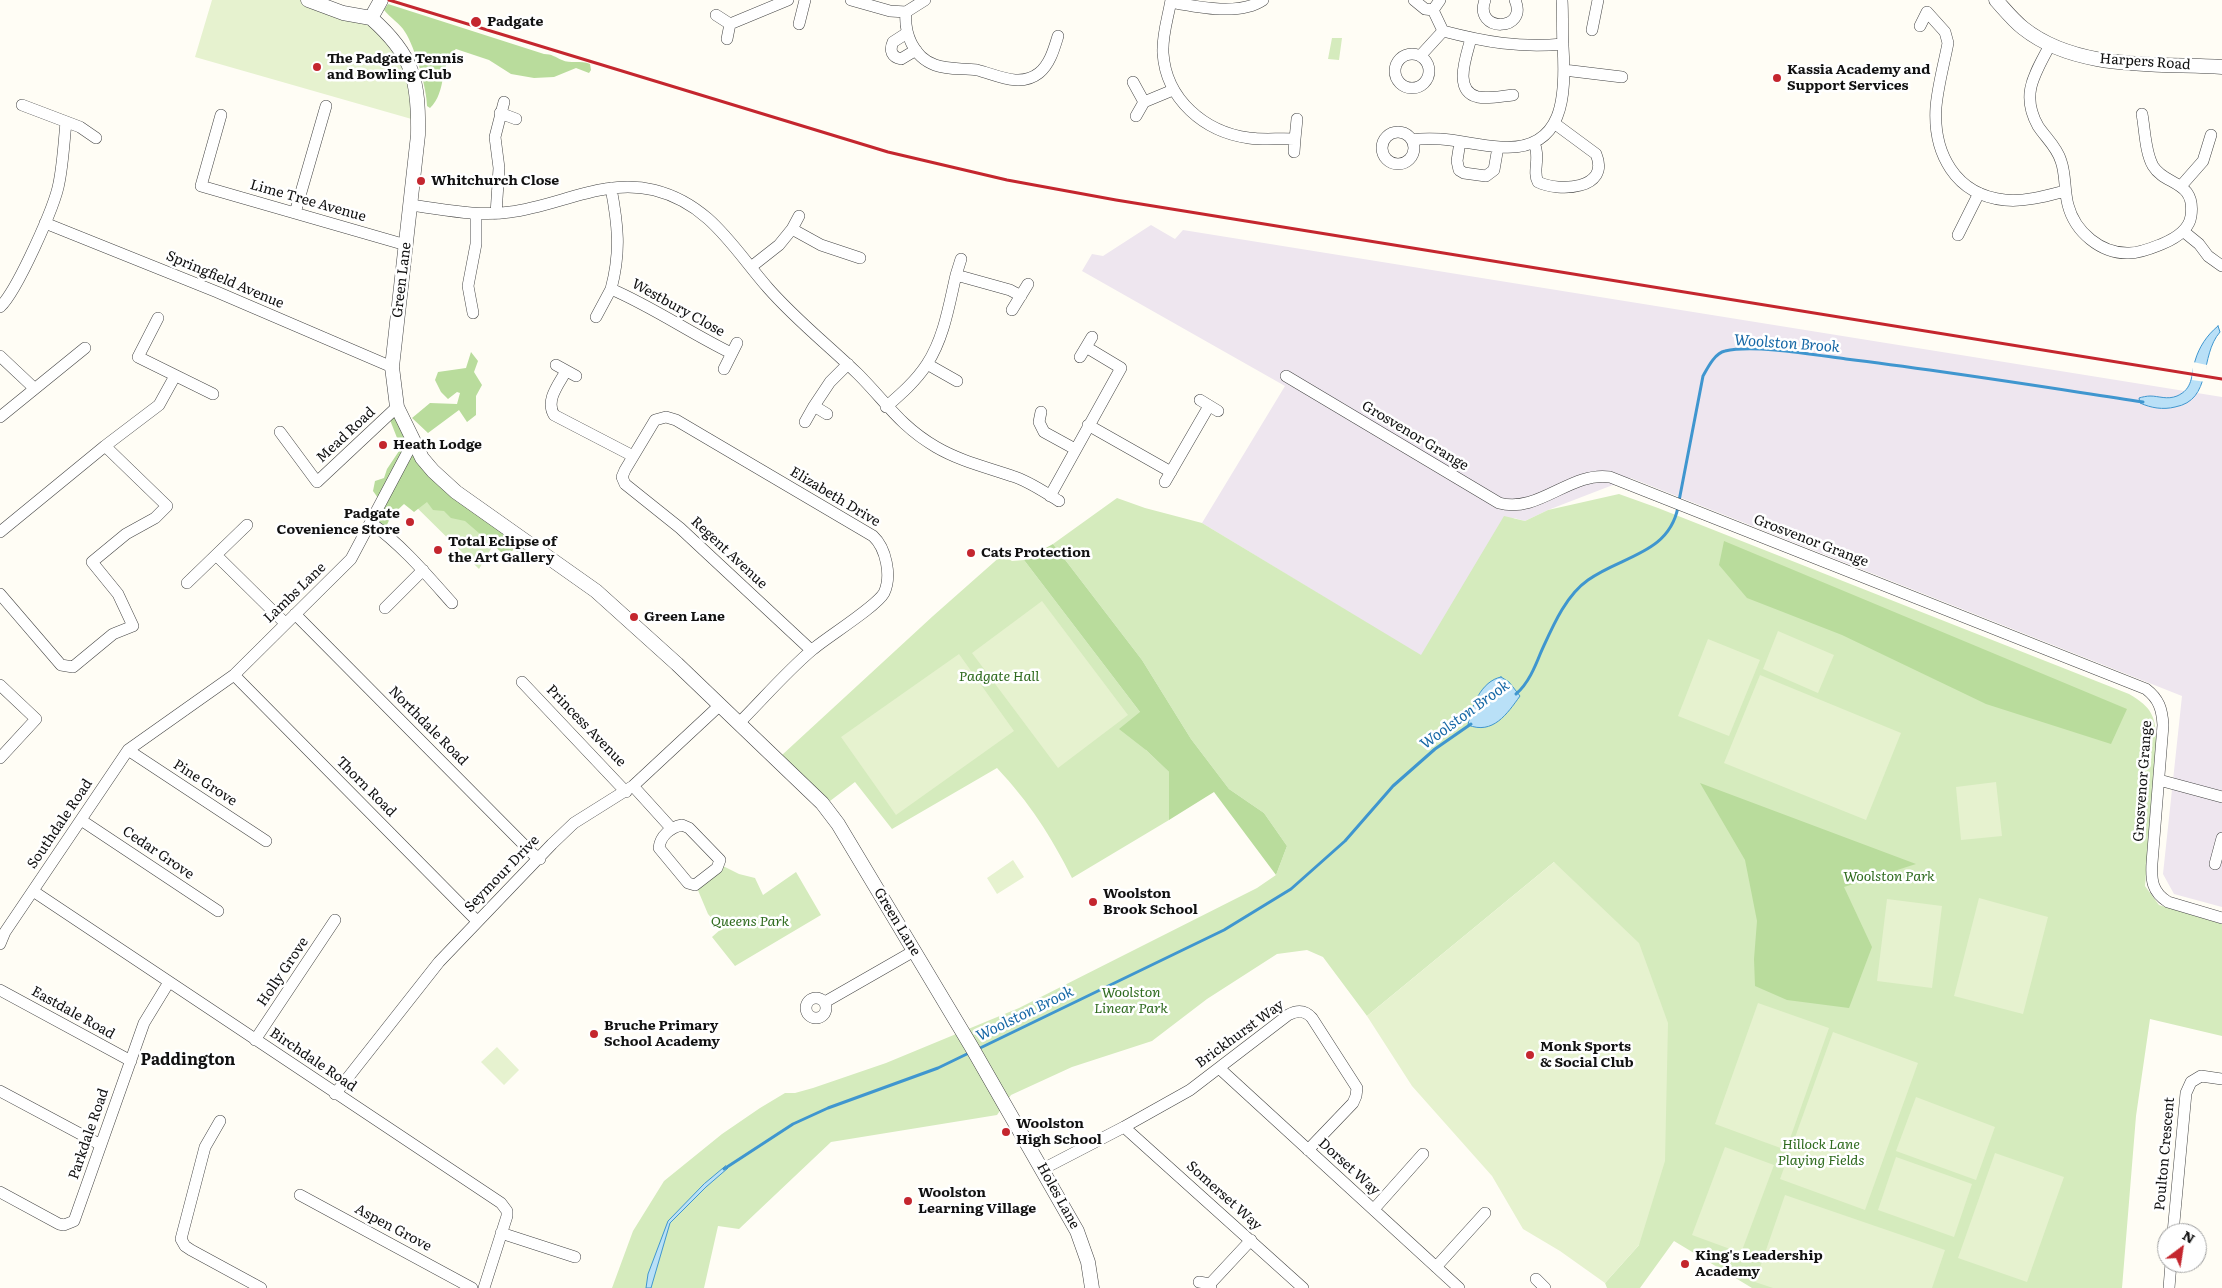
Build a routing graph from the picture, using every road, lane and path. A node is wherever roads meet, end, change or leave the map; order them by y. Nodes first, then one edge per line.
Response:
1 (308, 0) edge
2 (788, 0) edge
3 (806, 0) edge
4 (851, 0) edge
5 (925, 0) edge
6 (1263, 0) edge
7 (1414, 0) edge
8 (1440, 0) edge
9 (1485, 0) edge
10 (1515, 0) edge
11 (1562, 0) edge
12 (1598, 0) edge
13 (1996, 0) edge
14 (380, 1) edge
15 (1171, 1) edge
16 (1433, 10) junction
17 (906, 12) junction
18 (716, 15) dead end
19 (370, 18) junction
20 (730, 24) junction
21 (799, 24) dead end
22 (1494, 24) junction
23 (1920, 26) dead end
24 (1592, 30) dead end
25 (1443, 31) junction
26 (907, 33) junction
27 (1058, 36) dead end
28 (728, 39) dead end
29 (1476, 39) junction
30 (1562, 44) junction
31 (2050, 45) junction
32 (916, 50) junction
33 (1421, 55) dead end
34 (2222, 66) edge
35 (1564, 70) junction
36 (1622, 77) dead end
37 (1133, 82) dead end
38 (1173, 90) junction
39 (1513, 95) dead end
40 (504, 102) dead end
41 (1144, 102) junction
42 (22, 105) dead end
43 (326, 106) dead end
44 (2141, 112) dead end
45 (500, 113) junction
46 (221, 115) dead end
47 (1136, 116) dead end
48 (516, 118) dead end
49 (1298, 119) dead end
50 (66, 122) junction
51 (1554, 123) junction
52 (2212, 134) dead end
53 (96, 138) dead end
54 (1295, 139) junction
55 (1412, 140) dead end
56 (1460, 142) junction
57 (1534, 143) junction
58 (1498, 147) junction
59 (1294, 152) dead end
60 (2181, 186) junction
61 (611, 188) junction
62 (2065, 190) junction
63 (1979, 193) junction
64 (410, 205) junction
65 (294, 213) junction
66 (476, 214) junction
67 (496, 214) junction
68 (799, 216) dead end
69 (45, 223) junction
70 (792, 229) junction
71 (2183, 231) junction
72 (1958, 235) dead end
73 (406, 245) junction
74 (860, 258) dead end
75 (961, 259) dead end
76 (2222, 266) edge
77 (751, 267) junction
78 (956, 275) junction
79 (1028, 284) dead end
80 (611, 289) junction
81 (1021, 296) junction
82 (0, 307) edge
83 (1012, 310) dead end
84 (473, 313) dead end
85 (596, 317) dead end
86 (158, 318) dead end
87 (1086, 347) dead end
88 (85, 348) dead end
89 (0, 356) edge
90 (848, 364) junction
91 (927, 364) junction
92 (392, 367) junction
93 (724, 369) dead end
94 (566, 371) dead end
95 (174, 376) junction
96 (1286, 376) dead end
97 (957, 380) dead end
98 (34, 388) junction
99 (213, 394) dead end
100 (1209, 405) dead end
101 (814, 406) junction
102 (397, 407) junction
103 (886, 407) junction
104 (1041, 412) dead end
105 (827, 414) dead end
106 (0, 417) edge
107 (805, 422) dead end
108 (1088, 425) junction
109 (280, 432) dead end
110 (413, 442) junction
111 (105, 446) junction
112 (1076, 449) junction
113 (633, 456) junction
114 (371, 523) junction
115 (247, 524) dead end
116 (0, 532) edge
117 (216, 555) junction
118 (423, 570) junction
119 (187, 583) dead end
120 (0, 594) edge
121 (452, 603) dead end
122 (385, 608) dead end
123 (295, 614) junction
124 (285, 624) junction
125 (811, 650) junction
126 (234, 674) junction
127 (522, 682) dead end
128 (0, 685) edge
129 (720, 706) junction
130 (739, 723) junction
131 (155, 729) joint
132 (128, 750) junction
133 (0, 758) edge
134 (2159, 780) junction
135 (630, 789) junction
136 (2222, 797) edge
137 (81, 820) junction
138 (672, 829) junction
139 (2222, 838) edge
140 (266, 841) dead end
141 (540, 858) junction
142 (2215, 864) dead end
143 (33, 891) junction
144 (218, 911) dead end
145 (2222, 918) edge
146 (336, 920) dead end
147 (477, 921) junction
148 (0, 944) edge
149 (914, 950) junction
150 (169, 982) junction
151 (0, 990) edge
152 (825, 1002) dead end
153 (256, 1040) junction
154 (978, 1059) joint
155 (131, 1062) junction
156 (1219, 1068) junction
157 (2222, 1079) edge
158 (0, 1091) edge
159 (335, 1094) junction
160 (220, 1121) dead end
161 (1124, 1127) junction
162 (102, 1145) junction
163 (1308, 1150) junction
164 (1423, 1154) dead end
165 (1043, 1169) junction
166 (0, 1192) edge
167 (300, 1195) dead end
168 (1374, 1209) junction
169 (1485, 1213) dead end
170 (2175, 1223) edge
171 (501, 1233) junction
172 (1251, 1240) junction
173 (575, 1257) dead end
174 (1436, 1267) junction
175 (2170, 1273) edge
176 (1207, 1285) edge
177 (261, 1288) edge
178 (472, 1288) edge
179 (484, 1288) edge
180 (1092, 1288) edge
181 (1304, 1288) edge
182 (1459, 1288) edge
183 (2169, 1288) edge

1 - 19 street
2 - 20 street
3 - 21 street
4 - 17 street
5 - 17 street
6 - 15 street
7 - 16 street
8 - 16 street
9 - 22 street
10 - 22 street
11 - 30 street
12 - 24 street
13 - 31 street, Harpers Road
14 - 19 street
15 - 38 street
16 - 25 street
17 - 26 street
18 - 20 street
19 - 64 street, Green Lane
20 - 28 street
22 - 29 street
23 - 63 street
25 - 29 street
25 - 33 street
26 - 32 street
26 - 32 street
27 - 32 street
29 - 30 street
29 - 39 street
30 - 35 street
31 - 34 street, Harpers Road
31 - 62 street
35 - 36 street
35 - 51 street
37 - 41 street
38 - 41 street
38 - 54 street
40 - 45 street
41 - 47 street
42 - 50 street
43 - 65 street
44 - 60 street
45 - 48 street
45 - 67 street
46 - 65 street, Lime Tree Avenue
49 - 54 street
50 - 53 street
50 - 69 street
51 - 57 street
51 - 57 street
52 - 60 street
54 - 59 street
55 - 56 street
56 - 58 street
56 - 58 street
57 - 58 street
60 - 71 street
61 - 67 street
61 - 77 street
61 - 80 street, Westbury Close
62 - 63 street
62 - 71 street
63 - 72 street
64 - 66 street
64 - 73 street, Green Lane
65 - 73 street, Lime Tree Avenue
66 - 67 street
66 - 84 street
68 - 70 street
69 - 82 street
69 - 92 street, Springfield Avenue
70 - 74 street
70 - 77 street
71 - 76 street
73 - 92 street, Green Lane
75 - 78 street
77 - 90 street
78 - 81 street
78 - 91 street
79 - 81 street
80 - 85 street, Westbury Close
80 - 93 street, Westbury Close
81 - 83 street
86 - 95 street
87 - 108 street
88 - 98 street
89 - 98 street
90 - 101 street
90 - 103 street
91 - 97 street
91 - 103 street
92 - 102 street, Green Lane
94 - 113 street
95 - 99 street
95 - 111 street
96 - 134 street, Grosvenor Grange
98 - 106 street
100 - 108 street
101 - 105 street
101 - 107 street
102 - 109 street, Mead Road
102 - 110 street, Green Lane
103 - 112 street
104 - 112 street
108 - 112 street
110 - 114 street, Lambs Lane
110 - 129 street, Green Lane
111 - 116 street
111 - 120 street
113 - 125 street, Regent Avenue
113 - 125 street, Elizabeth Drive
114 - 118 street
114 - 123 street, Lambs Lane
115 - 117 street
117 - 119 street
117 - 124 street
118 - 121 street
118 - 122 street
123 - 124 street, Lambs Lane
123 - 141 street, Northdale Road
124 - 126 street, Lambs Lane
125 - 130 street, Elizabeth Drive
126 - 131 street, Lambs Lane
126 - 147 street, Thorn Road
127 - 135 street, Princess Avenue
128 - 133 street
129 - 130 street, Green Lane
129 - 135 street, Seymour Drive
130 - 149 street, Green Lane
131 - 132 street, Southdale Road
132 - 137 street, Southdale Road
132 - 140 street, Pine Grove
134 - 136 street
134 - 145 street, Grosvenor Grange
135 - 138 street, Princess Avenue
135 - 141 street, Seymour Drive
137 - 143 street, Southdale Road
137 - 144 street, Cedar Grove
138 - 138 street
139 - 142 street
141 - 147 street, Seymour Drive
143 - 148 street, Southdale Road
143 - 150 street, Birchdale Road
146 - 153 street, Holly Grove
147 - 159 street, Seymour Drive
149 - 152 street
149 - 154 street, Green Lane
150 - 153 street, Birchdale Road
150 - 155 street, Parkdale Road
151 - 155 street, Eastdale Road
153 - 159 street, Birchdale Road
154 - 165 street, Holes Lane
155 - 162 street, Parkdale Road
156 - 161 street, Brickhurst Way
156 - 163 street, Dorset Way
156 - 163 street, Brickhurst Way
157 - 170 street, Poulton Crescent
158 - 162 street
159 - 171 street, Birchdale Road
160 - 177 street
161 - 165 street, Brickhurst Way
161 - 172 street, Somerset Way
162 - 166 street, Parkdale Road
163 - 168 street, Dorset Way
164 - 168 street
165 - 180 street, Holes Lane
167 - 178 street, Aspen Grove
168 - 174 street, Dorset Way
169 - 174 street
171 - 173 street
171 - 179 street, Birchdale Road
172 - 176 street
172 - 181 street, Somerset Way
174 - 182 street, Dorset Way
175 - 183 street

